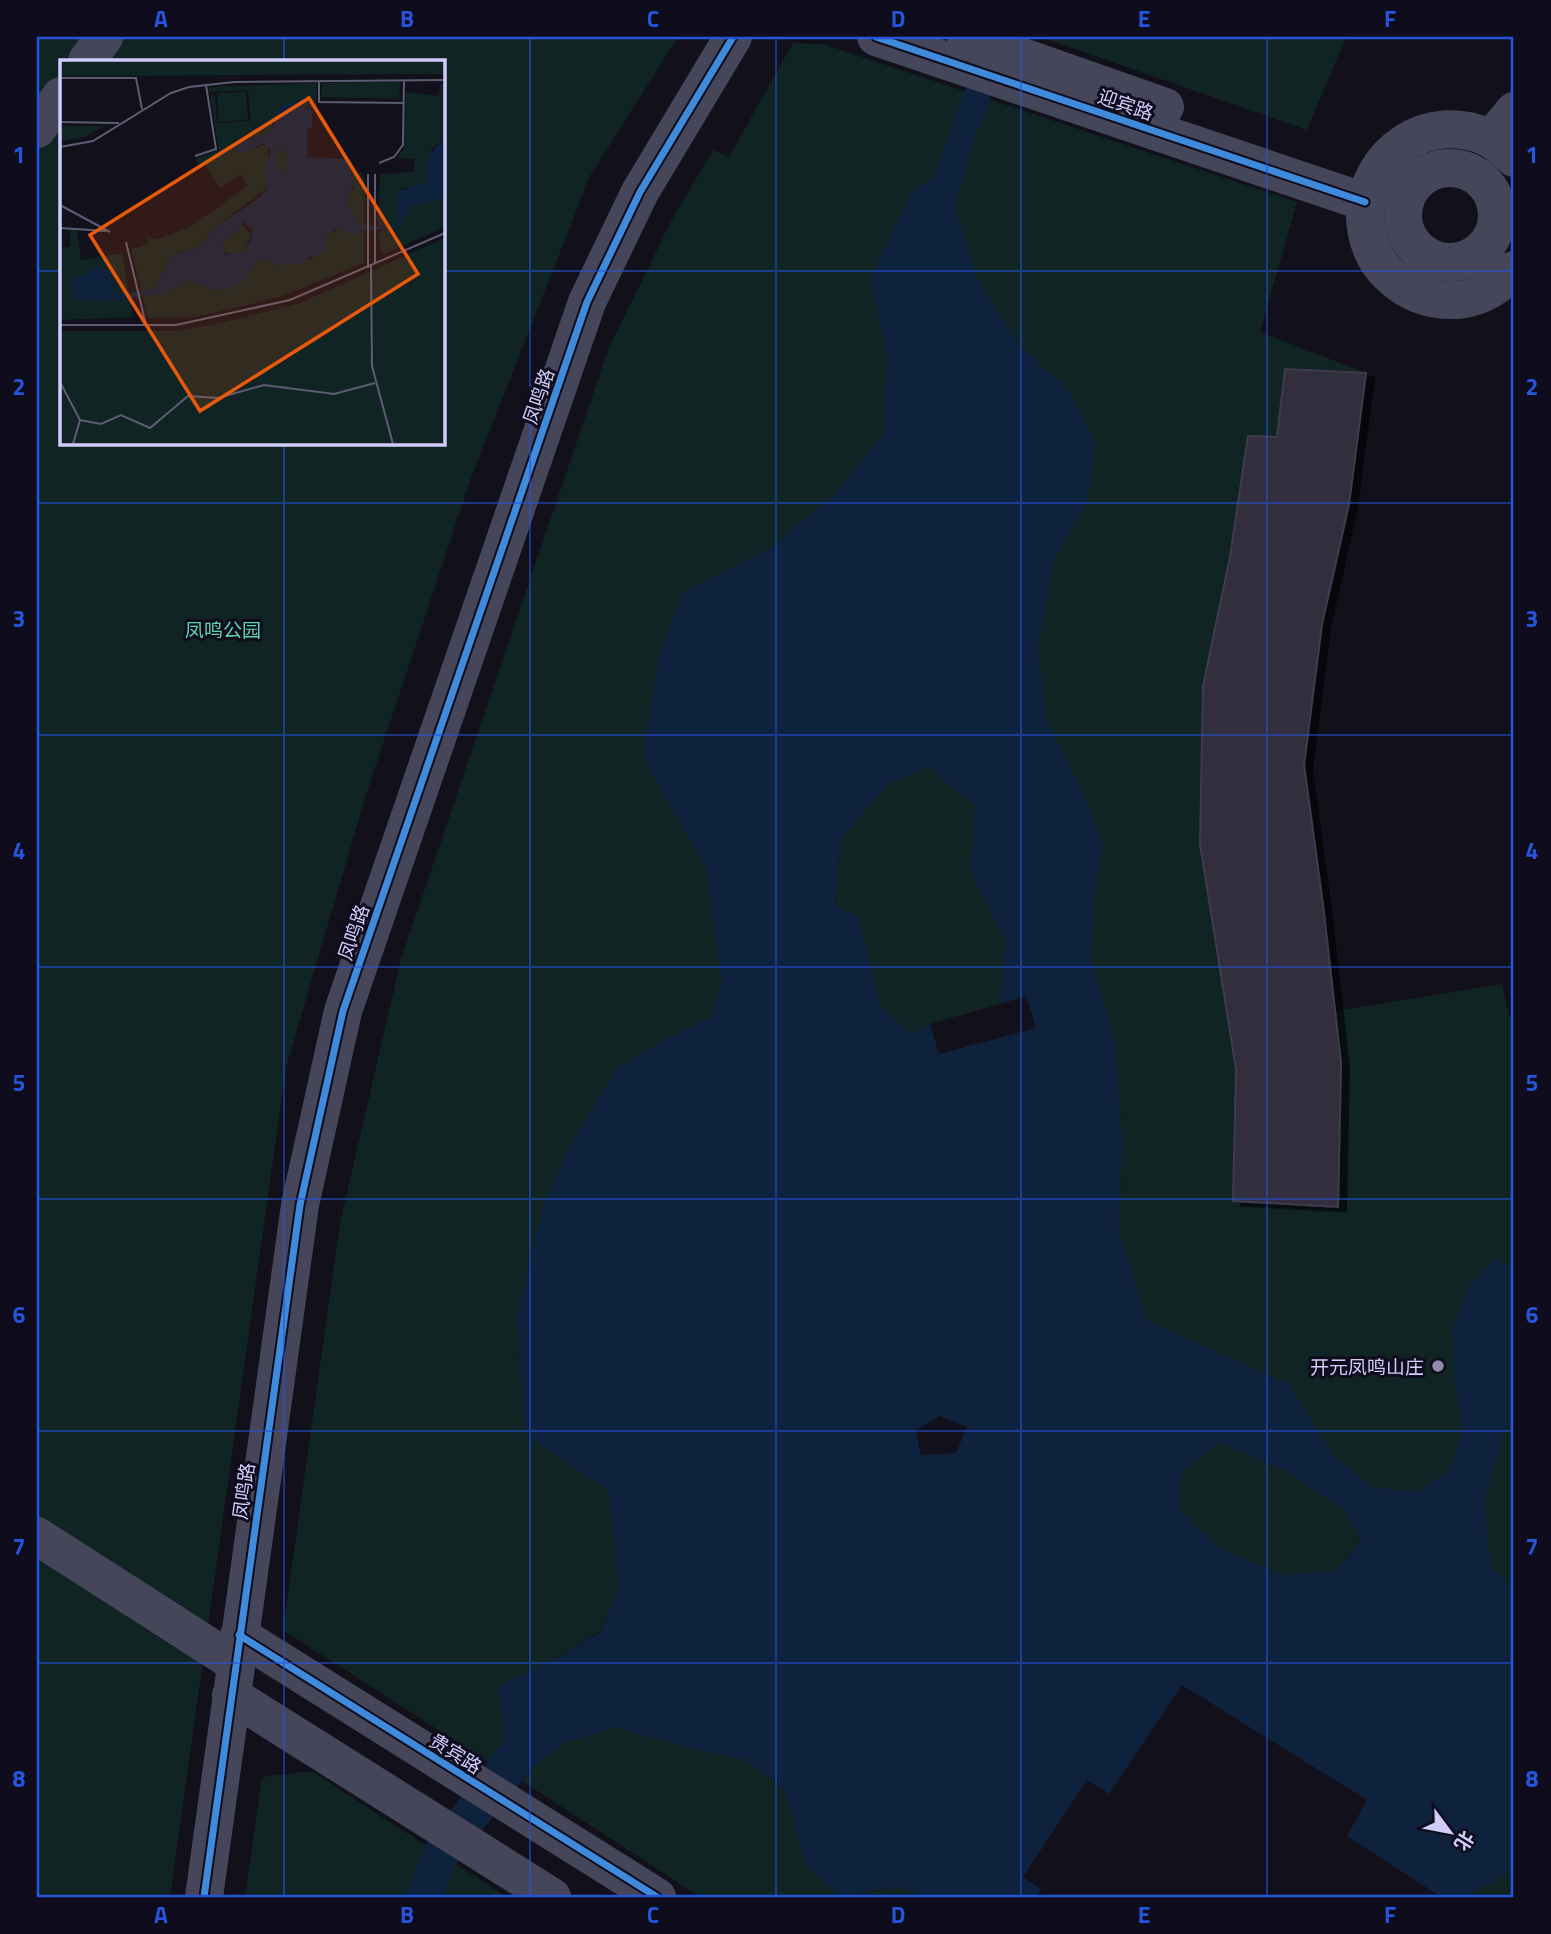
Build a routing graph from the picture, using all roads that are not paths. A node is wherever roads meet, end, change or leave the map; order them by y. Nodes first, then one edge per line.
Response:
1 (104, 37) edge
2 (733, 37) edge
3 (876, 37) edge
4 (966, 37) edge
5 (88, 60) edge
6 (60, 97) edge
7 (37, 130) edge
8 (1508, 134) edge
9 (1369, 190) junction
10 (1514, 270) edge
11 (37, 1536) edge
12 (235, 1664) junction
13 (204, 1897) edge
14 (552, 1897) edge
15 (657, 1897) edge

1 - 5 street
2 - 12 street, 凤鸣路
3 - 9 street, 迎宾路
4 - 9 street, 迎宾路
6 - 7 street
8 - 9 street
9 - 10 street
11 - 12 street
12 - 13 street, 凤鸣路
12 - 14 street
12 - 15 street, 贵宾路

